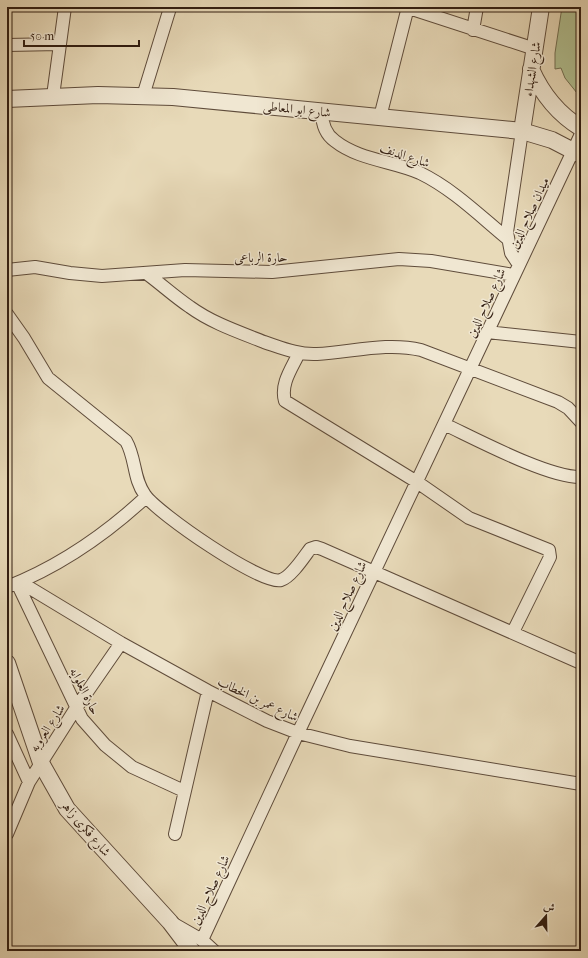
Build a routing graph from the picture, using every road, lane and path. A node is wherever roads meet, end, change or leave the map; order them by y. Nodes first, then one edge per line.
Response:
1 (65, 7) edge
2 (407, 7) edge
3 (477, 7) edge
4 (541, 7) edge
5 (170, 8) edge
6 (473, 30) junction
7 (59, 44) junction
8 (7, 45) edge
9 (535, 49) junction
10 (531, 69) junction
11 (53, 96) junction
12 (143, 96) junction
13 (7, 99) edge
14 (322, 112) junction
15 (380, 117) junction
16 (581, 128) edge
17 (522, 131) junction
18 (581, 134) edge
19 (577, 153) edge
20 (508, 239) junction
21 (7, 270) edge
22 (517, 270) junction
23 (146, 273) junction
24 (7, 314) edge
25 (487, 332) junction
26 (581, 342) edge
27 (299, 353) junction
28 (470, 369) junction
29 (581, 422) edge
30 (444, 424) junction
31 (581, 477) edge
32 (416, 482) junction
33 (146, 497) junction
34 (374, 571) junction
35 (15, 584) edge
36 (513, 632) junction
37 (121, 644) junction
38 (7, 663) edge
39 (581, 663) edge
40 (208, 691) junction
41 (76, 708) junction
42 (298, 733) junction
43 (7, 734) edge
44 (41, 763) junction
45 (29, 782) junction
46 (581, 784) edge
47 (184, 791) junction
48 (7, 834) edge
49 (175, 834) dead end
50 (197, 946) edge
51 (214, 951) edge

1 - 7 street
2 - 6 street
2 - 15 street
3 - 6 street
4 - 9 street, شارع الشهداء
5 - 12 street
6 - 9 street
7 - 8 street
7 - 11 street
9 - 10 street, شارع الشهداء
10 - 16 street
10 - 17 street, شارع الشهداء
11 - 12 street, شارع ابو المعاطى
11 - 13 street, شارع ابو المعاطى
12 - 14 street, شارع ابو المعاطى
14 - 15 street, شارع ابو المعاطى
14 - 20 street, شارع الدنف
15 - 17 street, شارع ابو المعاطى
17 - 19 street, شارع ابو المعاطى
17 - 20 street, ميدان صلاح الدين
18 - 19 street, ميدان صلاح الدين
19 - 22 street, ميدان صلاح الدين
20 - 22 street, ميدان صلاح الدين
21 - 23 street, حارة الرباعى
22 - 23 street, حارة الرباعى
22 - 25 street, شارع صلاح الدين
23 - 27 street
24 - 33 street
25 - 26 street
25 - 28 street, شارع صلاح الدين
27 - 28 street
27 - 32 street
28 - 29 street
28 - 30 street, شارع صلاح الدين
30 - 31 street
30 - 32 street, شارع صلاح الدين
32 - 34 street, شارع صلاح الدين
32 - 36 street
33 - 34 street
33 - 35 street
34 - 36 street
34 - 42 street, شارع صلاح الدين
35 - 37 street, شارع عمر بن الخطاب
35 - 41 street, حارة العلوايه
36 - 39 street
37 - 40 street, شارع عمر بن الخطاب
37 - 41 street, شارع العروبه
38 - 44 street, شارع فكرى زاهر
40 - 42 street, شارع عمر بن الخطاب
40 - 47 street
41 - 44 street, شارع العروبه
41 - 47 street, حارة العلوايه
42 - 46 street, شارع عمر بن الخطاب
42 - 50 street, شارع صلاح الدين
43 - 45 street
44 - 45 street, شارع العروبه
44 - 50 street, شارع فكرى زاهر
45 - 48 street, شارع العروبه
47 - 49 street
50 - 51 street

